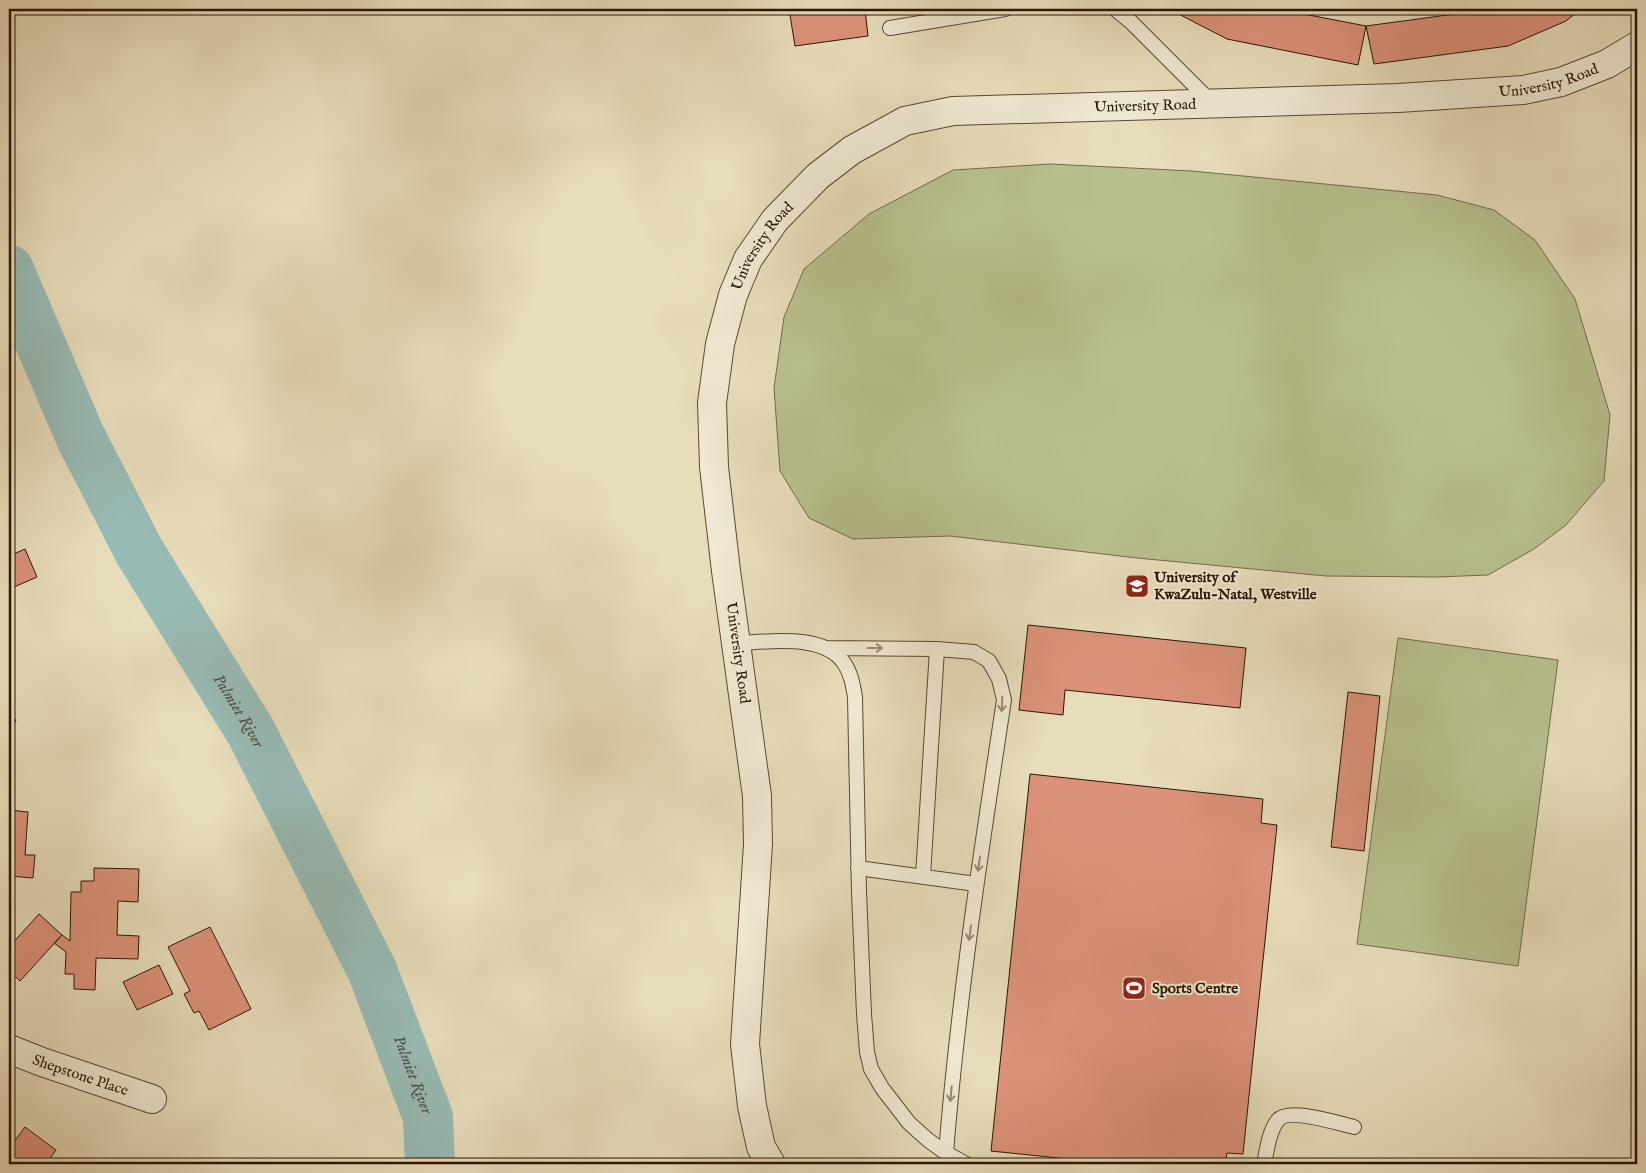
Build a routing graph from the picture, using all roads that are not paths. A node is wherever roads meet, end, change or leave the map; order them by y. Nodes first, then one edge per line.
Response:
1 (1005, 9) edge
2 (1115, 9) edge
3 (890, 28) dead end
4 (1637, 46) edge
5 (1212, 103) junction
6 (737, 643) junction
7 (826, 648) junction
8 (937, 649) junction
9 (858, 868) junction
10 (923, 876) junction
11 (976, 884) junction
12 (9, 1049) edge
13 (152, 1100) dead end
14 (1354, 1128) dead end
15 (946, 1153) junction
16 (771, 1164) edge
17 (966, 1164) edge
18 (1264, 1164) edge

1 - 3 lane
2 - 5 lane
4 - 5 street, University Road
5 - 6 street, University Road
6 - 7 lane
6 - 16 street, University Road
7 -> 8 lane
7 - 9 lane
8 - 10 lane
8 -> 11 lane
9 - 10 lane
9 - 15 lane
10 - 11 lane
11 -> 15 lane
12 - 13 street, Shepstone Place
14 - 18 lane
15 - 17 lane

